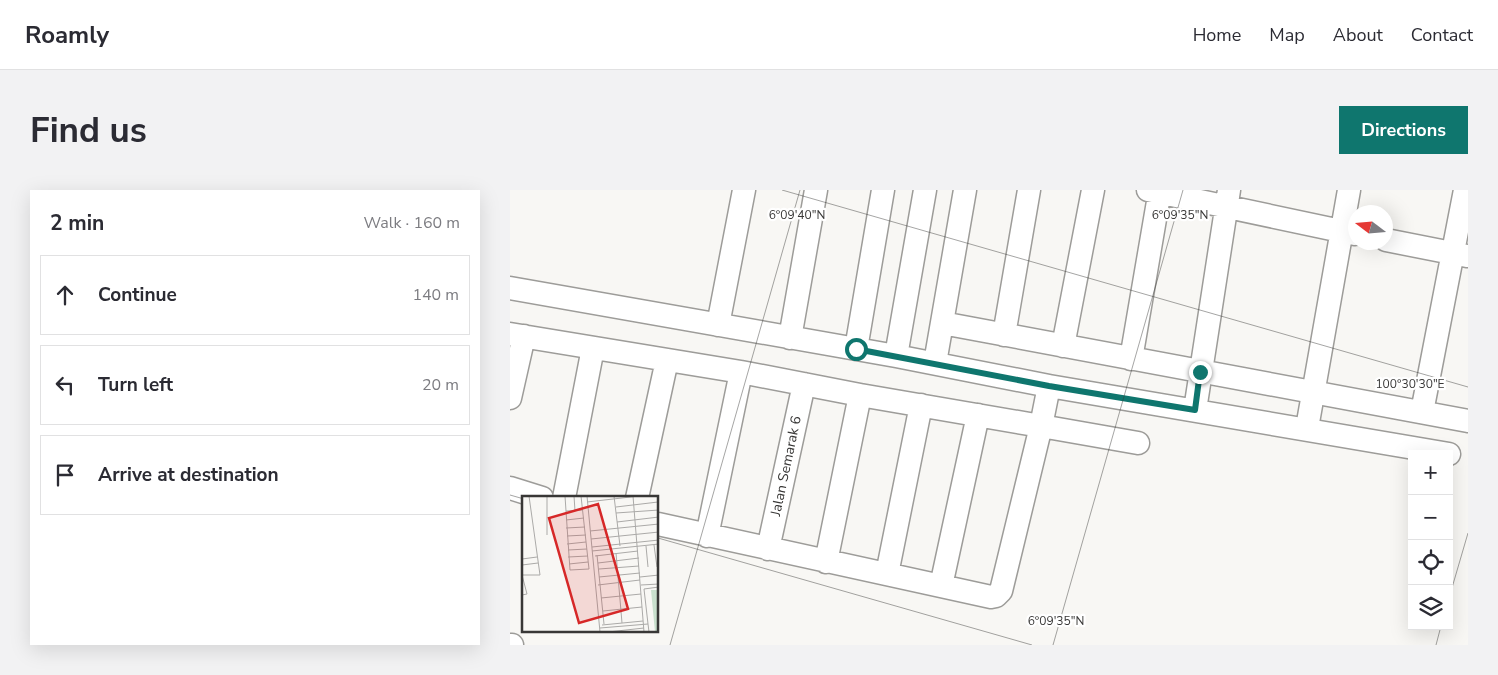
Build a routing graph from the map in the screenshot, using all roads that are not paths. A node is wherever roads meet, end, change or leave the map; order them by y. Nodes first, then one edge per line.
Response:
1 (744, 190) edge
2 (816, 190) edge
3 (883, 190) edge
4 (925, 190) edge
5 (966, 190) edge
6 (1029, 190) edge
7 (1093, 190) edge
8 (1348, 190) edge
9 (1465, 190) edge
10 (1156, 191) edge
11 (1227, 198) edge
12 (1348, 205) edge
13 (1348, 232) edge
14 (1393, 241) edge
15 (1460, 255) edge
16 (510, 288) edge
17 (942, 323) junction
18 (718, 325) junction
19 (517, 335) edge
20 (1004, 335) junction
21 (790, 338) junction
22 (1063, 346) junction
23 (593, 348) junction
24 (856, 349) junction
25 (896, 356) junction
26 (1132, 359) junction
27 (667, 360) junction
28 (935, 364) junction
29 (741, 372) junction
30 (1200, 372) junction
31 (804, 384) junction
32 (1049, 386) junction
33 (1312, 392) junction
34 (860, 395) junction
35 (510, 398) edge
36 (921, 405) junction
37 (1195, 410) junction
38 (1422, 412) junction
39 (978, 415) junction
40 (1468, 421) edge
41 (1041, 426) junction
42 (1307, 428) junction
43 (1138, 443) dead end
44 (1427, 450) edge
45 (1453, 455) edge
46 (1468, 457) edge
47 (510, 488) edge
48 (536, 496) edge
49 (564, 496) edge
50 (637, 496) edge
51 (659, 524) edge
52 (707, 536) junction
53 (768, 549) junction
54 (826, 562) junction
55 (887, 574) junction
56 (941, 586) junction

1 - 18 street
2 - 21 street
3 - 24 street
4 - 25 street
5 - 17 street
6 - 20 street
7 - 22 street
8 - 12 street
9 - 15 street
10 - 11 street
10 - 26 street
11 - 13 street
11 - 30 street
13 - 33 street
14 - 15 street
15 - 38 street
16 - 18 street
17 - 20 street
17 - 28 street
18 - 21 street
19 - 23 street
19 - 35 street
20 - 22 street
21 - 24 street
22 - 26 street
23 - 27 street
23 - 49 street
24 - 25 street
25 - 28 street
26 - 30 street
27 - 29 street
27 - 50 street
28 - 32 street
29 - 31 street
29 - 52 street
30 - 33 street
30 - 37 street
31 - 34 street
31 - 53 street, Jalan Semarak 6
32 - 37 street
32 - 41 street
33 - 38 street
33 - 42 street
34 - 36 street
34 - 54 street
36 - 39 street
36 - 55 street
37 - 42 street
38 - 40 street
39 - 41 street
39 - 56 street
41 - 43 street
41 - 56 street
42 - 44 street
45 - 46 street
47 - 48 street
51 - 52 street
52 - 53 street
53 - 54 street
54 - 55 street
55 - 56 street

